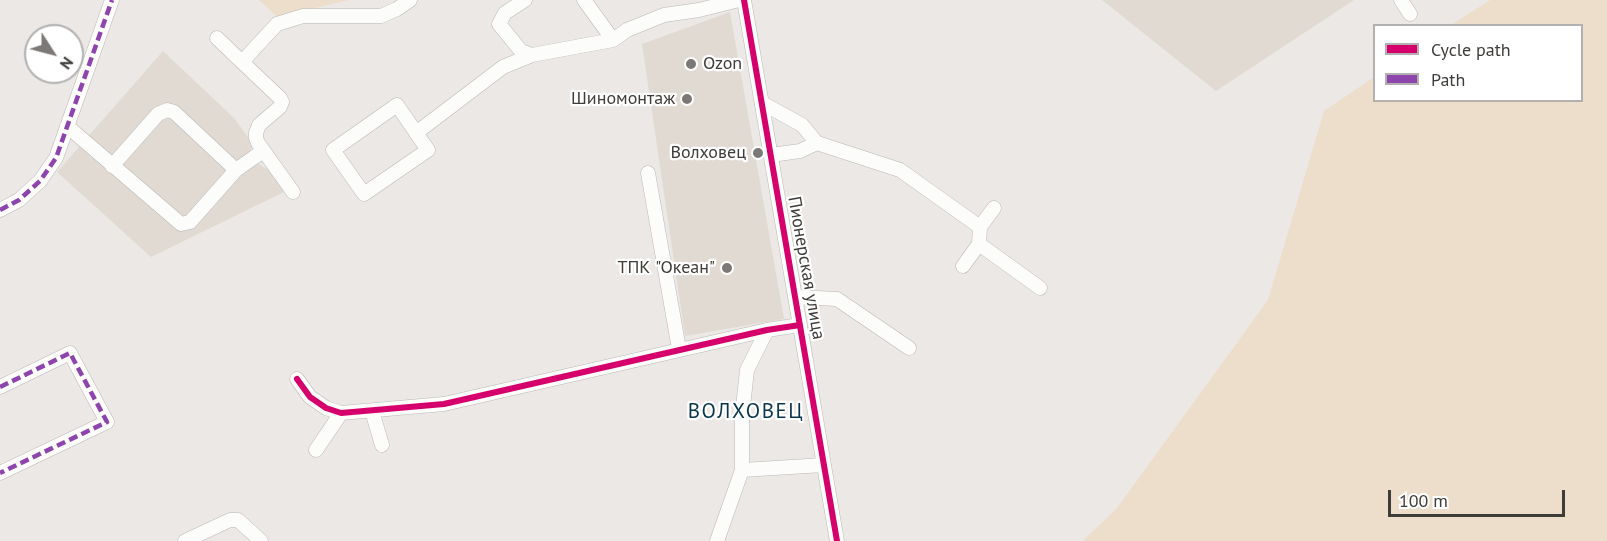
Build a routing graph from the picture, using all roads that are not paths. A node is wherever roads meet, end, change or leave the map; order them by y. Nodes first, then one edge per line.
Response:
1 (112, 0) edge
2 (410, 0) edge
3 (525, 0) edge
4 (584, 0) edge
5 (739, 0) edge
6 (744, 0) edge
7 (1401, 0) edge
8 (1410, 14) dead end
9 (217, 38) dead end
10 (613, 40) junction
11 (532, 55) junction
12 (242, 62) junction
13 (762, 103) junction
14 (67, 126) junction
15 (416, 133) junction
16 (817, 143) junction
17 (263, 151) junction
18 (771, 155) junction
19 (112, 166) junction
20 (236, 170) junction
21 (648, 172) dead end
22 (293, 192) dead end
23 (994, 208) dead end
24 (0, 210) edge
25 (980, 227) junction
26 (979, 244) junction
27 (963, 266) dead end
28 (1040, 288) dead end
29 (796, 297) junction
30 (800, 325) junction
31 (767, 330) junction
32 (909, 348) dead end
33 (679, 350) junction
34 (297, 379) dead end
35 (0, 387) edge
36 (372, 411) junction
37 (341, 413) junction
38 (382, 444) dead end
39 (316, 450) dead end
40 (824, 465) junction
41 (742, 470) junction
42 (0, 473) edge
43 (185, 541) edge
44 (261, 541) edge
45 (717, 541) edge
46 (837, 541) edge

1 - 14 street
2 - 12 street
3 - 11 street
4 - 10 street
5 - 10 street
6 - 13 street, Пионерская улица
7 - 8 street
9 - 12 street
10 - 11 street
11 - 15 street
12 - 17 street
13 - 16 street
13 - 18 street, Пионерская улица
14 - 19 street
14 - 24 street
15 - 15 street
16 - 18 street
16 - 25 street
17 - 20 street
17 - 22 street
18 - 29 street, Пионерская улица
19 - 20 street
19 - 20 street
21 - 33 street
23 - 25 street
25 - 26 street
26 - 27 street
26 - 28 street
29 - 30 street, Пионерская улица
29 - 32 street
30 - 31 street
30 - 40 street, Пионерская улица
31 - 33 street
31 - 41 street
33 - 36 street
34 - 37 street
35 - 42 street
36 - 37 street
36 - 38 street
37 - 39 street
40 - 41 street
40 - 46 street, Пионерская улица
41 - 45 street
43 - 44 street

